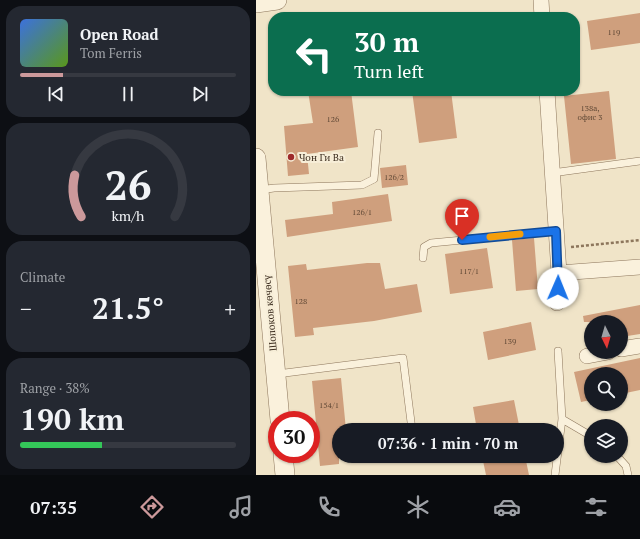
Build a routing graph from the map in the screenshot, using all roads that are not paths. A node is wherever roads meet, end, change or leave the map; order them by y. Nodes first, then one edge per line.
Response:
1 (277, 0) edge
2 (541, 0) edge
3 (256, 3) edge
4 (542, 12) edge
5 (547, 96) edge
6 (378, 133) dead end
7 (256, 158) edge
8 (640, 161) edge
9 (552, 173) junction
10 (258, 190) junction
11 (556, 231) junction
12 (423, 258) dead end
13 (640, 267) edge
14 (558, 273) junction
15 (557, 303) dead end
16 (640, 346) edge
17 (628, 348) edge
18 (558, 351) dead end
19 (276, 375) junction
20 (279, 411) edge
21 (562, 419) junction
22 (411, 423) edge
23 (584, 432) edge
24 (284, 463) edge
25 (623, 463) edge
26 (285, 475) edge
27 (556, 475) edge
28 (628, 475) edge

1 - 3 street
2 - 4 street
5 - 9 street
6 - 10 lane
7 - 10 street, Шопоков көчөсү
8 - 9 lane
9 - 11 street
10 - 19 street, Шопоков көчөсү
11 - 12 lane
11 - 14 street
13 - 14 street
14 - 15 street
16 - 17 street
18 - 21 lane
19 - 20 street, Шопоков көчөсү
19 - 22 lane
21 - 23 lane
21 - 27 lane
24 - 26 street
25 - 28 lane

